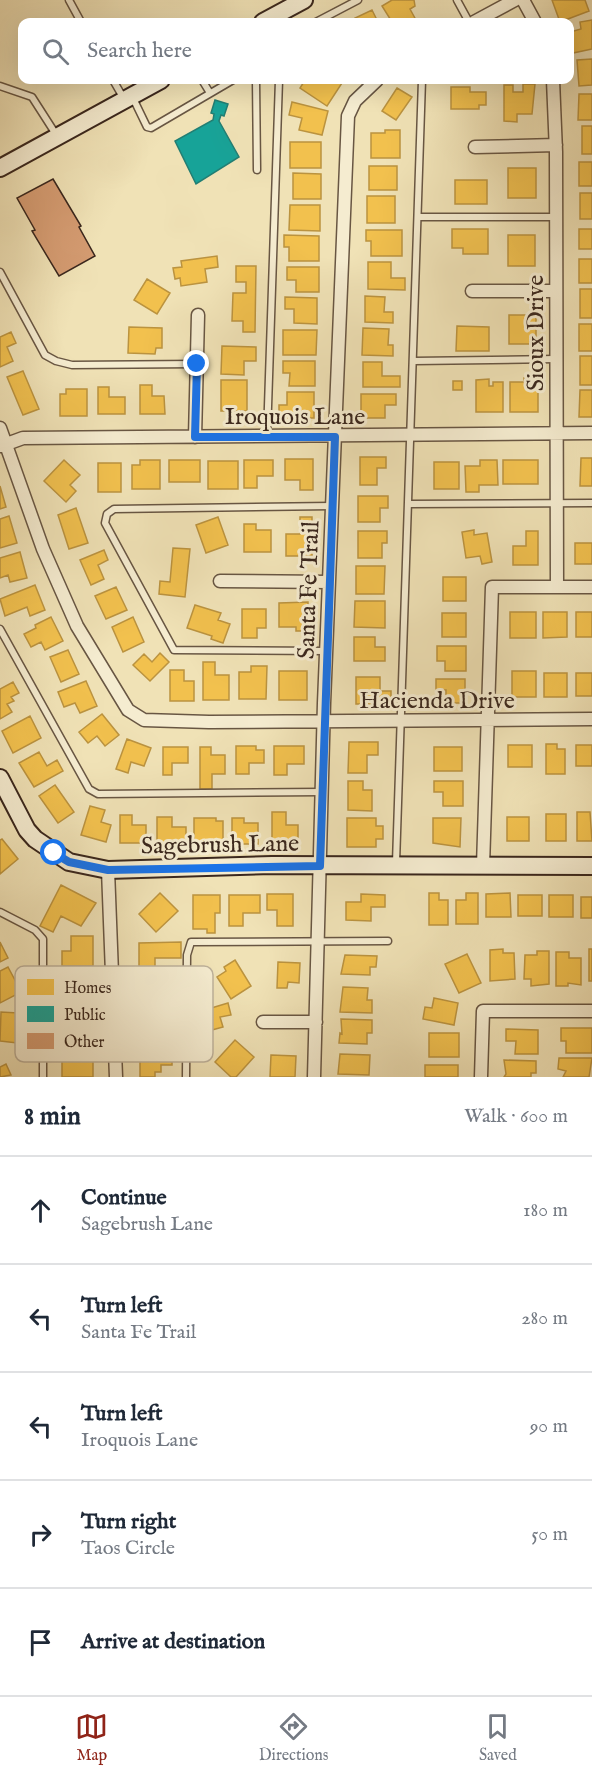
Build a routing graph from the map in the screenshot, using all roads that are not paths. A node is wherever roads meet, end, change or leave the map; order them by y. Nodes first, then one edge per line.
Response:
1 (69, 0) edge
2 (304, 0) edge
3 (358, 0) edge
4 (457, 0) edge
5 (515, 0) edge
6 (523, 0) edge
7 (79, 18) edge
8 (270, 18) edge
9 (324, 18) edge
10 (467, 18) edge
11 (481, 18) edge
12 (533, 18) edge
13 (116, 84) edge
14 (154, 84) edge
15 (204, 84) edge
16 (226, 84) edge
17 (256, 84) edge
18 (279, 84) edge
19 (373, 84) edge
20 (422, 84) edge
21 (553, 84) edge
22 (0, 86) edge
23 (210, 93) junction
24 (128, 98) junction
25 (58, 136) junction
26 (556, 145) junction
27 (475, 147) dead end
28 (0, 168) edge
29 (257, 170) dead end
30 (418, 217) junction
31 (556, 217) junction
32 (0, 272) edge
33 (472, 291) dead end
34 (556, 291) junction
35 (198, 315) dead end
36 (556, 359) junction
37 (414, 362) junction
38 (197, 364) junction
39 (0, 428) edge
40 (556, 434) junction
41 (592, 434) edge
42 (411, 436) junction
43 (195, 437) junction
44 (335, 437) junction
45 (267, 438) junction
46 (3, 445) edge
47 (592, 503) edge
48 (409, 504) junction
49 (556, 504) junction
50 (332, 506) junction
51 (220, 581) dead end
52 (329, 582) junction
53 (556, 587) junction
54 (592, 587) edge
55 (0, 629) edge
56 (326, 651) junction
57 (592, 719) edge
58 (487, 721) junction
59 (324, 722) junction
60 (400, 722) junction
61 (0, 778) edge
62 (323, 792) junction
63 (320, 866) junction
64 (483, 866) junction
65 (592, 866) edge
66 (396, 867) junction
67 (108, 870) junction
68 (0, 912) edge
69 (318, 941) junction
70 (388, 941) dead end
71 (43, 966) edge
72 (112, 966) edge
73 (188, 966) edge
74 (592, 1011) edge
75 (263, 1022) dead end
76 (316, 1022) junction
77 (115, 1062) edge
78 (186, 1062) edge
79 (116, 1077) edge
80 (186, 1077) edge
81 (315, 1077) edge
82 (481, 1077) edge

1 - 7 lane
2 - 8 street
3 - 9 lane
4 - 10 lane
5 - 11 street
6 - 12 street
13 - 24 lane
14 - 24 street
15 - 23 lane
16 - 23 lane
17 - 29 lane
18 - 45 lane
19 - 44 street, Santa Fe Trail
20 - 30 lane
21 - 26 street, Sioux Drive
22 - 25 lane
23 - 24 lane
24 - 25 street
25 - 28 street
26 - 27 street
26 - 31 street, Sioux Drive
30 - 31 lane
30 - 37 lane
31 - 34 street, Sioux Drive
32 - 38 lane
33 - 34 street
34 - 36 street, Sioux Drive
35 - 38 street
36 - 37 lane
36 - 40 street, Sioux Drive
37 - 42 lane
38 - 43 street
39 - 46 street, Hacienda Drive
40 - 41 street, Iroquois Lane
40 - 42 street, Iroquois Lane
40 - 49 street, Sioux Drive
42 - 44 street, Iroquois Lane
42 - 48 lane
43 - 45 street, Iroquois Lane
43 - 46 street, Iroquois Lane
44 - 45 street, Iroquois Lane
44 - 50 street, Santa Fe Trail
46 - 59 street, Hacienda Drive
47 - 49 lane
48 - 49 lane
48 - 60 lane
49 - 53 street, Sioux Drive
50 - 52 street, Santa Fe Trail
50 - 56 lane
51 - 52 street
52 - 56 street, Santa Fe Trail
53 - 54 street
53 - 58 street
55 - 62 lane
56 - 59 street, Santa Fe Trail
57 - 58 street, Hacienda Drive
58 - 60 street, Hacienda Drive
58 - 64 street
59 - 60 street, Hacienda Drive
59 - 62 street, Santa Fe Trail
60 - 66 lane
61 - 67 street, Sagebrush Lane
62 - 63 street, Santa Fe Trail
63 - 66 street, Sagebrush Lane
63 - 67 street, Sagebrush Lane
63 - 69 street, Santa Fe Trail
64 - 65 street, Sagebrush Lane
64 - 66 street, Sagebrush Lane
67 - 72 street
68 - 71 lane
69 - 70 lane
69 - 73 lane
69 - 76 street, Santa Fe Trail
74 - 82 street
75 - 76 street
76 - 81 street, Santa Fe Trail
77 - 79 street
78 - 80 lane

